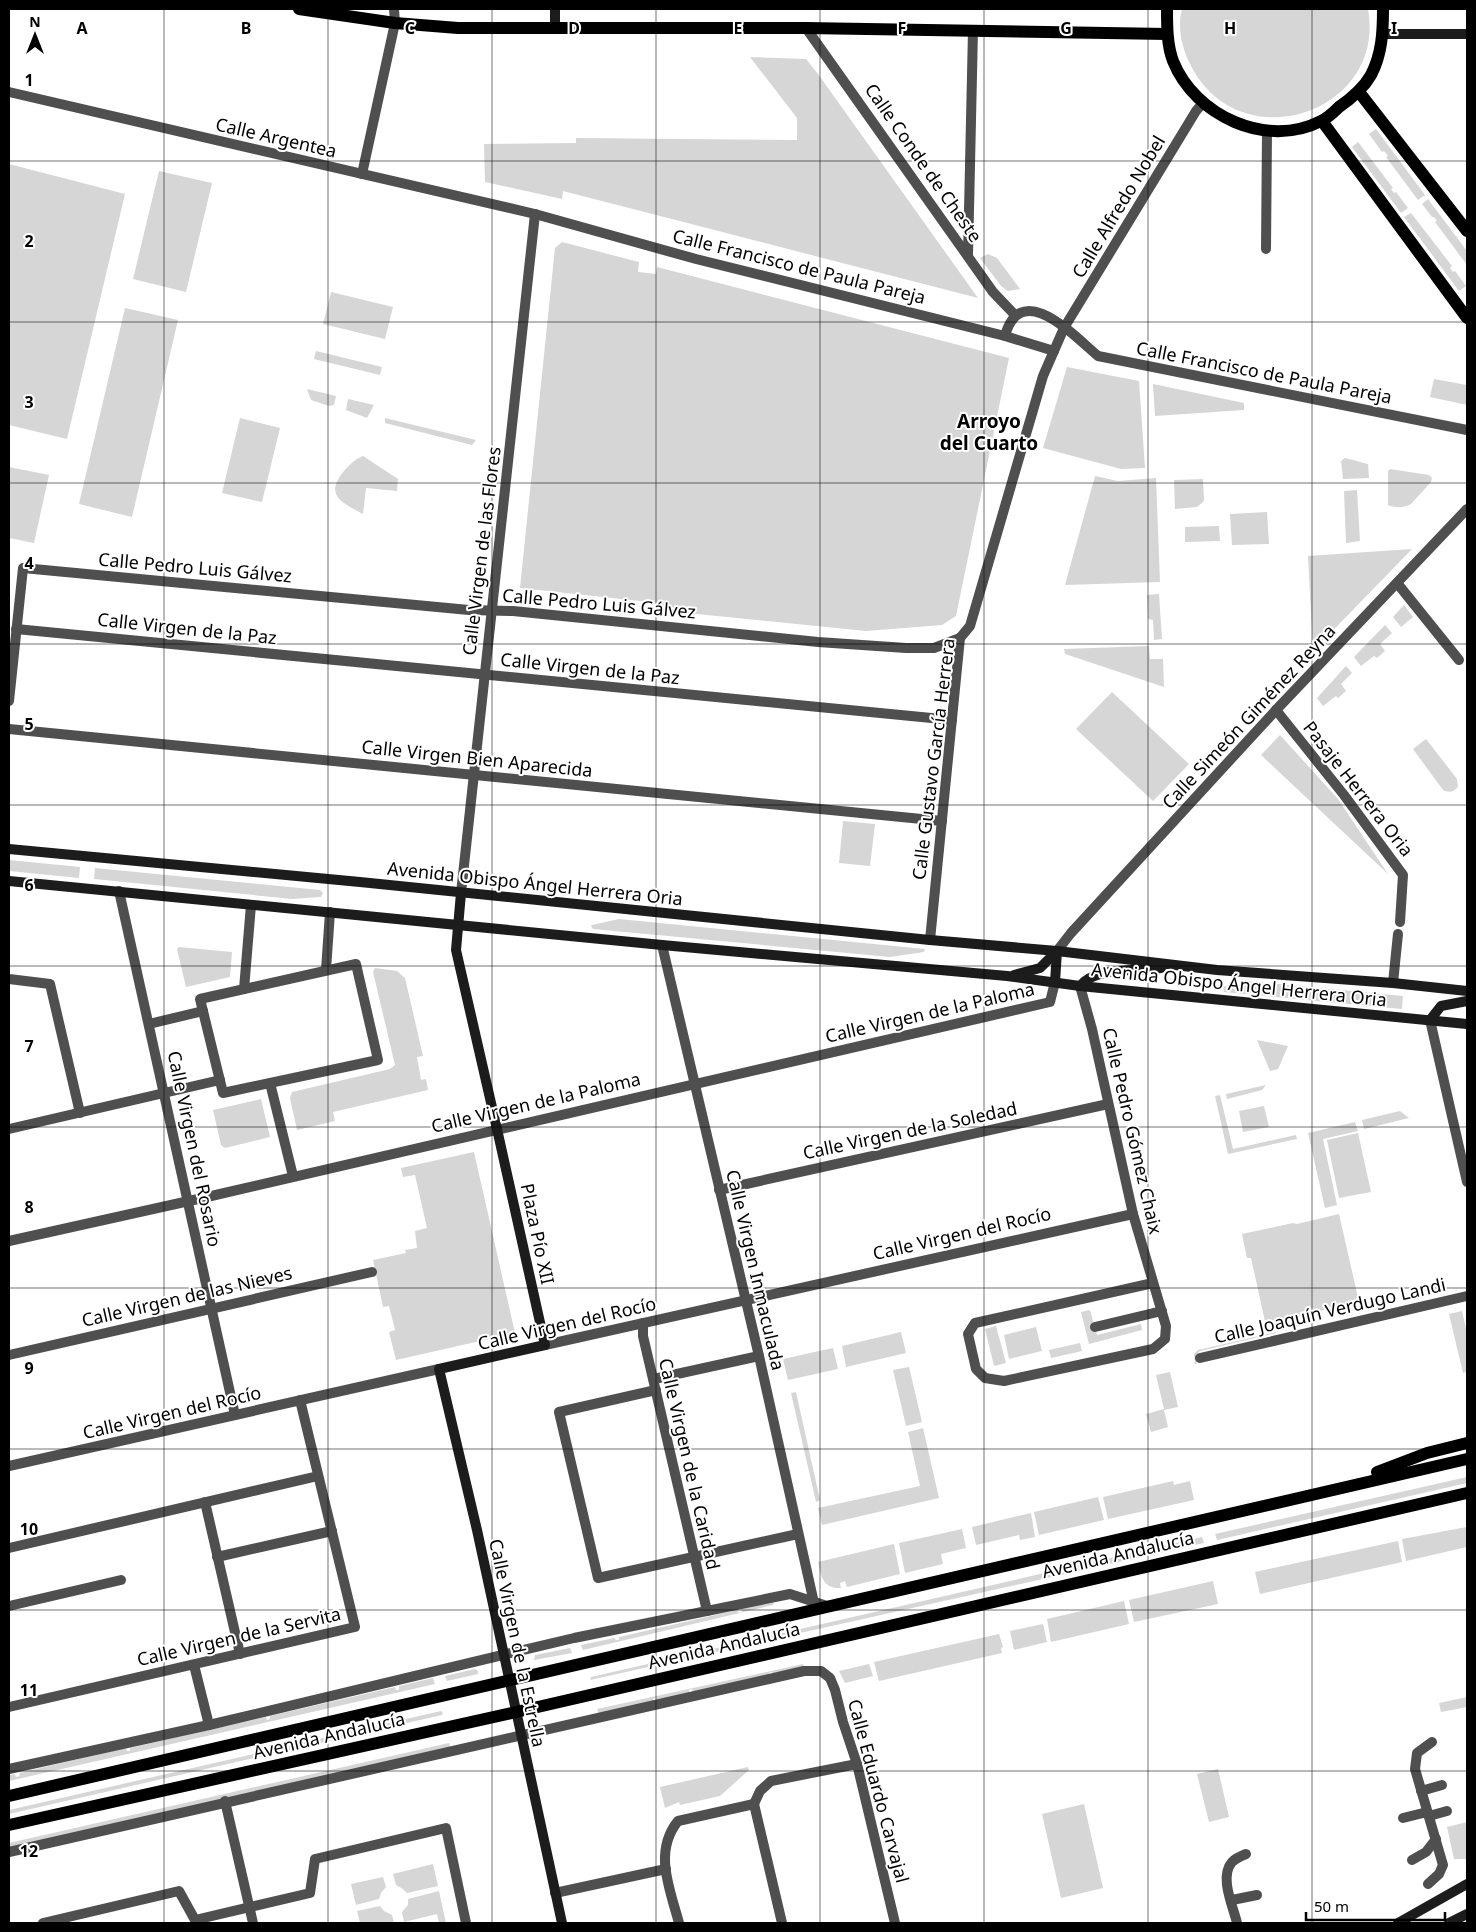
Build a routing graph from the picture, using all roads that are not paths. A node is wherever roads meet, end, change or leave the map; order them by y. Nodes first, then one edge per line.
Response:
1 (299, 9) edge
2 (394, 9) edge
3 (555, 9) edge
4 (1167, 9) edge
5 (1384, 9) edge
6 (395, 23) junction
7 (555, 28) junction
8 (806, 28) junction
9 (973, 30) junction
10 (1167, 34) junction
11 (1384, 34) junction
12 (1467, 34) edge
13 (9, 92) edge
14 (1359, 92) junction
15 (1202, 104) junction
16 (1322, 121) junction
17 (1267, 131) junction
18 (362, 174) junction
19 (535, 214) junction
20 (1463, 220) edge
21 (1467, 231) edge
22 (1266, 249) dead end
23 (968, 255) junction
24 (1015, 315) junction
25 (1467, 318) edge
26 (1064, 328) junction
27 (1005, 336) junction
28 (1054, 351) junction
29 (1467, 430) edge
30 (1467, 509) edge
31 (1397, 583) junction
32 (491, 610) junction
33 (16, 629) junction
34 (960, 638) junction
35 (1459, 660) dead end
36 (484, 675) junction
37 (9, 702) edge
38 (1276, 710) junction
39 (952, 720) junction
40 (9, 729) edge
41 (473, 776) junction
42 (942, 822) junction
43 (9, 849) edge
44 (9, 881) edge
45 (119, 890) junction
46 (461, 893) junction
47 (251, 905) junction
48 (330, 912) junction
49 (1400, 922) dead end
50 (458, 924) junction
51 (1398, 934) dead end
52 (930, 940) junction
53 (662, 945) junction
54 (1057, 951) junction
55 (1177, 966) junction
56 (326, 970) junction
57 (1007, 976) junction
58 (9, 979) edge
59 (1056, 982) junction
60 (1393, 983) junction
61 (1080, 986) junction
62 (244, 989) junction
63 (1467, 991) edge
64 (1467, 1001) edge
65 (203, 1011) junction
66 (1430, 1020) junction
67 (149, 1024) junction
68 (1467, 1024) edge
69 (220, 1080) junction
70 (270, 1083) junction
71 (693, 1084) junction
72 (165, 1094) junction
73 (1108, 1104) junction
74 (80, 1113) junction
75 (497, 1129) junction
76 (9, 1130) edge
77 (293, 1176) junction
78 (1467, 1182) edge
79 (719, 1190) junction
80 (189, 1201) junction
81 (1132, 1214) junction
82 (9, 1241) edge
83 (372, 1272) dead end
84 (1153, 1284) junction
85 (1467, 1296) edge
86 (744, 1300) junction
87 (212, 1308) junction
88 (1162, 1311) junction
89 (643, 1323) junction
90 (1094, 1327) dead end
91 (544, 1346) junction
92 (9, 1355) edge
93 (759, 1356) junction
94 (1200, 1358) dead end
95 (439, 1369) junction
96 (654, 1379) junction
97 (656, 1390) junction
98 (300, 1400) junction
99 (235, 1415) junction
100 (1467, 1443) edge
101 (1467, 1458) edge
102 (9, 1466) edge
103 (318, 1476) junction
104 (1337, 1488) junction
105 (1467, 1493) edge
106 (1446, 1498) junction
107 (1467, 1498) edge
108 (205, 1502) junction
109 (332, 1531) junction
110 (798, 1534) junction
111 (9, 1548) edge
112 (694, 1556) junction
113 (217, 1557) junction
114 (121, 1580) dead end
115 (814, 1602) junction
116 (9, 1606) edge
117 (828, 1606) junction
118 (707, 1612) junction
119 (240, 1654) junction
120 (504, 1655) junction
121 (194, 1665) junction
122 (510, 1681) junction
123 (9, 1707) edge
124 (516, 1712) junction
125 (209, 1725) junction
126 (520, 1734) junction
127 (1432, 1742) dead end
128 (857, 1764) junction
129 (9, 1769) edge
130 (1442, 1785) dead end
131 (1421, 1791) junction
132 (9, 1796) edge
133 (225, 1801) junction
134 (754, 1804) junction
135 (1447, 1811) dead end
136 (1428, 1814) junction
137 (1403, 1818) dead end
138 (9, 1825) edge
139 (1436, 1839) junction
140 (9, 1852) edge
141 (1246, 1854) dead end
142 (1412, 1860) dead end
143 (666, 1868) junction
144 (1428, 1884) dead end
145 (1467, 1884) edge
146 (555, 1893) junction
147 (1256, 1895) dead end
148 (1232, 1900) junction
149 (249, 1908) junction
150 (1467, 1914) edge
151 (43, 1923) edge
152 (253, 1923) edge
153 (466, 1923) edge
154 (562, 1923) edge
155 (678, 1923) edge
156 (782, 1923) edge
157 (894, 1923) edge
158 (1237, 1923) edge
159 (1398, 1923) edge
160 (1449, 1923) edge

1 - 6 main road
2 - 6 street
3 - 7 main road
4 - 10 main road
5 - 11 main road
6 - 7 main road
6 - 18 street
7 - 8 main road
8 - 9 main road
8 - 23 street, Calle Conde de Cheste
9 - 10 main road
9 - 23 street
10 - 15 main road
11 - 12 main road
11 - 14 main road
13 - 18 street, Calle Argentea
14 - 16 main road
14 - 20 main road
15 - 17 main road
15 - 26 street, Calle Alfredo Nobel
16 - 17 main road
16 - 25 main road
17 - 22 street
18 - 19 street, Calle Argentea
19 - 27 street, Calle Francisco de Paula Pareja
19 - 32 street, Calle Virgen de las Flores
20 - 21 main road
23 - 24 street, Calle Conde de Cheste
24 - 26 street
24 - 27 street
26 - 28 street, Calle Gustavo García Herrera
26 - 29 street, Calle Francisco de Paula Pareja
27 - 28 street, Calle Francisco de Paula Pareja
28 - 34 street, Calle Gustavo García Herrera
30 - 31 street, Calle Simeón Giménez Reyna
31 - 35 street
31 - 38 street, Calle Simeón Giménez Reyna
32 - 33 street, Calle Pedro Luis Gálvez
32 - 34 street, Calle Pedro Luis Gálvez
32 - 36 street, Calle Virgen de las Flores
33 - 36 street, Calle Virgen de la Paz
33 - 37 street
34 - 39 street, Calle Gustavo García Herrera
36 - 39 street, Calle Virgen de la Paz
36 - 41 street, Calle Virgen de las Flores
38 - 49 street, Pasaje Herrera Oria
38 - 54 street, Calle Simeón Giménez Reyna
39 - 42 street, Calle Gustavo García Herrera
40 - 41 street, Calle Virgen Bien Aparecida
41 - 42 street, Calle Virgen Bien Aparecida
41 - 46 street, Calle Virgen de las Flores
42 - 52 street, Calle Gustavo García Herrera
43 - 46 main road, Avenida Obispo Ángel Herrera Oria
44 - 45 main road, Avenida Obispo Ángel Herrera Oria
45 - 47 main road, Avenida Obispo Ángel Herrera Oria
45 - 67 street, Calle Virgen del Rosario
46 - 50 main road
46 - 52 main road, Avenida Obispo Ángel Herrera Oria
47 - 48 main road, Avenida Obispo Ángel Herrera Oria
47 - 62 street
48 - 50 main road, Avenida Obispo Ángel Herrera Oria
48 - 56 street
50 - 53 main road, Avenida Obispo Ángel Herrera Oria
50 - 75 main road
51 - 60 street
52 - 54 main road, Avenida Obispo Ángel Herrera Oria
53 - 57 main road, Avenida Obispo Ángel Herrera Oria
53 - 71 street, Calle Virgen Inmaculada
54 - 55 main road, Avenida Obispo Ángel Herrera Oria
54 - 57 main road, Avenida Obispo Ángel Herrera Oria
54 - 59 main road
55 - 60 main road, Avenida Obispo Ángel Herrera Oria
55 - 61 main road
56 - 62 street
56 - 70 street
57 - 59 main road, Avenida Obispo Ángel Herrera Oria
58 - 74 street
59 - 61 main road, Avenida Obispo Ángel Herrera Oria
59 - 71 street, Calle Virgen de la Paloma
60 - 63 main road, Avenida Obispo Ángel Herrera Oria
61 - 66 main road, Avenida Obispo Ángel Herrera Oria
61 - 73 street, Calle Pedro Gómez Chaix
62 - 65 street
64 - 66 main road
65 - 67 street
65 - 69 street
66 - 68 main road, Avenida Obispo Ángel Herrera Oria
66 - 78 street
67 - 72 street, Calle Virgen del Rosario
69 - 70 street
69 - 72 street
70 - 77 street
71 - 75 street, Calle Virgen de la Paloma
71 - 79 street, Calle Virgen Inmaculada
72 - 74 street
72 - 80 street, Calle Virgen del Rosario
73 - 79 street, Calle Virgen de la Soledad
73 - 81 street, Calle Pedro Gómez Chaix
74 - 76 street
75 - 77 street, Calle Virgen de la Paloma
75 - 91 main road, Plaza Pío XII
77 - 80 street, Calle Virgen de la Paloma
79 - 86 street, Calle Virgen Inmaculada
80 - 82 street, Calle Virgen de la Paloma
80 - 87 street, Calle Virgen del Rosario
81 - 84 street, Calle Pedro Gómez Chaix
81 - 86 street, Calle Virgen del Rocío
83 - 87 street, Calle Virgen de las Nieves
84 - 88 street, Calle Pedro Gómez Chaix
84 - 88 street, Calle Pedro Gómez Chaix
85 - 94 street, Calle Joaquín Verdugo Landi
86 - 89 street, Calle Virgen del Rocío
86 - 93 street, Calle Virgen Inmaculada
87 - 92 street, Calle Virgen de las Nieves
87 - 99 street, Calle Virgen del Rosario
88 - 90 street
89 - 91 street, Calle Virgen del Rocío
89 - 96 street, Calle Virgen de la Caridad
91 - 95 main road, Calle Virgen del Rocío
93 - 96 street
93 - 110 street, Calle Virgen Inmaculada
95 - 98 street, Calle Virgen del Rocío
95 - 120 main road, Calle Virgen de la Estrella
96 - 97 street, Calle Virgen de la Caridad
97 - 112 street, Calle Virgen de la Caridad
97 - 112 street
98 - 99 street, Calle Virgen del Rocío
98 - 103 street, Calle Virgen de la Servita
99 - 102 street, Calle Virgen del Rocío
100 - 104 main road
101 - 104 main road, Avenida Andalucía
103 - 108 street
103 - 109 street, Calle Virgen de la Servita
104 - 117 main road, Avenida Andalucía
105 - 106 main road, Avenida Andalucía
106 - 107 main road, Avenida Andalucía
106 - 124 main road, Avenida Andalucía
108 - 111 street
108 - 113 street
109 - 113 street
109 - 119 street, Calle Virgen de la Servita
110 - 112 street
110 - 115 street, Calle Virgen Inmaculada
112 - 118 street, Calle Virgen de la Caridad
113 - 119 street
114 - 116 street
115 - 117 street, Avenida Andalucía
115 - 118 street, Avenida Andalucía
117 - 122 main road, Avenida Andalucía
118 - 120 street, Avenida Andalucía
119 - 121 street, Calle Virgen de la Servita
120 - 122 main road, Calle Virgen de la Estrella
120 - 125 street, Avenida Andalucía
121 - 123 street, Calle Virgen de la Servita
121 - 125 street
122 - 124 main road, Calle Virgen de la Estrella
122 - 132 main road, Avenida Andalucía
124 - 126 main road, Calle Virgen de la Estrella
124 - 138 main road, Avenida Andalucía
125 - 129 street, Avenida Andalucía
126 - 128 street, Calle Eduardo Carvajal
126 - 133 street
126 - 146 main road, Calle Virgen de la Estrella
127 - 131 street
128 - 134 street
128 - 157 street, Calle Eduardo Carvajal
130 - 131 street
131 - 136 street
133 - 140 street
133 - 149 street
134 - 143 street
134 - 156 street
135 - 136 street
136 - 137 street
136 - 139 street
139 - 142 street
139 - 144 street
141 - 148 street
143 - 146 street
143 - 155 street
145 - 159 main road
146 - 154 main road, Calle Virgen de la Estrella
147 - 148 street
148 - 158 street
149 - 151 street
149 - 152 street
149 - 153 street
150 - 160 main road

